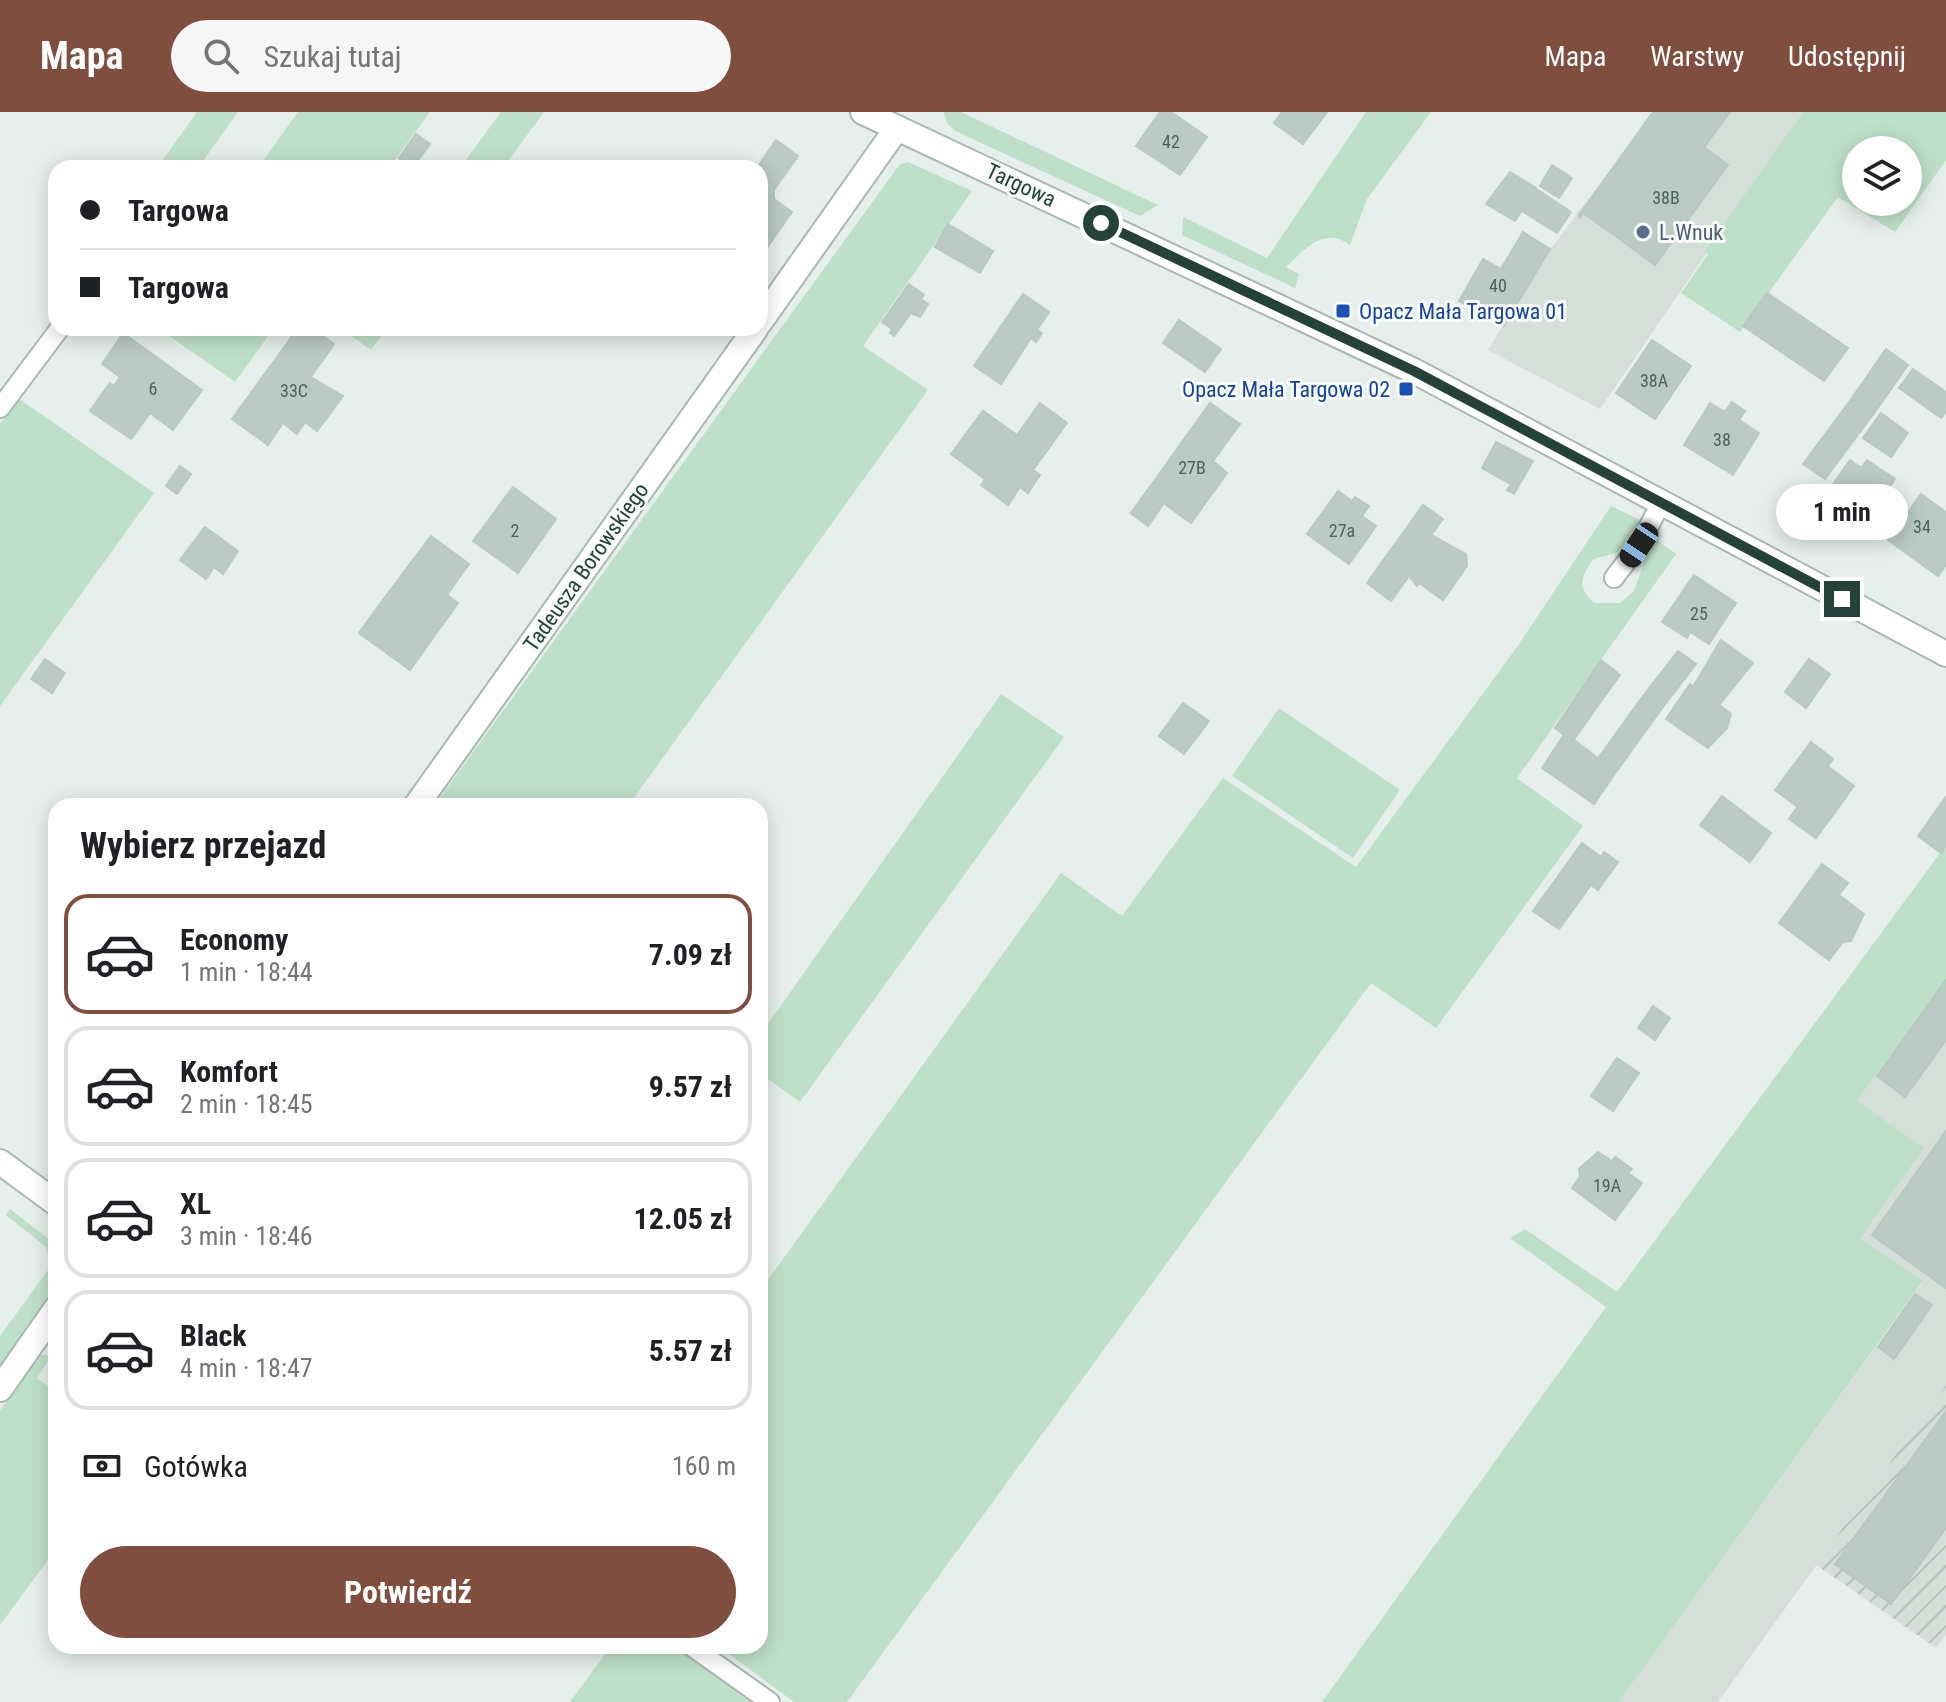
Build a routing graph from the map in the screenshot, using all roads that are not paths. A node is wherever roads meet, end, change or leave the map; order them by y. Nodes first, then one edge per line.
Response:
1 (863, 112) edge
2 (903, 120) edge
3 (768, 311) edge
4 (54, 336) edge
5 (750, 336) edge
6 (0, 408) edge
7 (1661, 503) junction
8 (1614, 578) dead end
9 (1946, 654) edge
10 (422, 798) edge
11 (0, 1162) edge
12 (48, 1197) edge
13 (48, 1320) edge
14 (0, 1389) edge
15 (702, 1654) edge
16 (770, 1702) edge

1 - 2 street, Targowa
2 - 3 street
2 - 7 street, Targowa
4 - 6 lane
5 - 10 street, Tadeusza Borowskiego
7 - 8 lane
7 - 9 street, Targowa
11 - 12 street
13 - 14 street
15 - 16 lane

